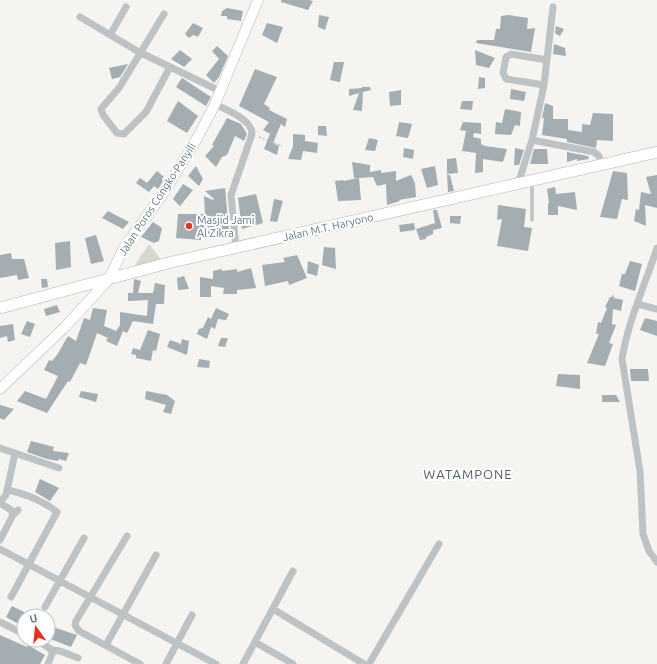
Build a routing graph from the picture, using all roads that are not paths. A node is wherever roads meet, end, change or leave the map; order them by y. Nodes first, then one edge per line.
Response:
1 (258, 0) edge
2 (126, 7) dead end
3 (553, 7) dead end
4 (164, 14) dead end
5 (80, 17) dead end
6 (110, 35) junction
7 (139, 52) junction
8 (547, 60) junction
9 (170, 68) junction
10 (544, 85) junction
11 (220, 91) junction
12 (215, 104) junction
13 (532, 140) junction
14 (657, 152) edge
15 (602, 165) junction
16 (532, 181) junction
17 (518, 184) junction
18 (532, 220) dead end
19 (236, 248) junction
20 (657, 248) edge
21 (109, 278) junction
22 (637, 304) junction
23 (0, 308) edge
24 (657, 308) edge
25 (0, 389) edge
26 (0, 448) edge
27 (14, 458) dead end
28 (59, 468) dead end
29 (8, 490) junction
30 (0, 502) edge
31 (127, 536) dead end
32 (84, 538) dead end
33 (0, 540) edge
34 (439, 544) dead end
35 (0, 549) edge
36 (156, 555) dead end
37 (657, 562) edge
38 (29, 564) junction
39 (294, 571) dead end
40 (60, 581) junction
41 (11, 597) dead end
42 (90, 597) junction
43 (46, 607) dead end
44 (273, 609) junction
45 (123, 614) junction
46 (192, 615) dead end
47 (0, 622) edge
48 (16, 630) edge
49 (255, 642) junction
50 (178, 643) junction
51 (106, 646) junction
52 (49, 648) edge
53 (52, 650) junction
54 (78, 658) dead end
55 (48, 664) edge
56 (140, 664) edge
57 (166, 664) edge
58 (216, 664) edge
59 (243, 664) edge
60 (294, 664) edge
61 (364, 664) edge
62 (369, 664) edge

1 - 11 main road, Jalan Poros Congko-Panyili
2 - 6 street
3 - 8 street
4 - 7 street
5 - 6 street
6 - 7 street
7 - 9 street
7 - 9 street
8 - 10 street
8 - 10 street
9 - 11 street
10 - 13 street
11 - 12 main road, Jalan Poros Congko-Panyili
12 - 19 street
12 - 21 main road, Jalan Poros Congko-Panyili
13 - 15 street
13 - 17 street
14 - 15 highway, Jalan M.T. Haryono
15 - 16 highway, Jalan M.T. Haryono
16 - 17 highway, Jalan M.T. Haryono
16 - 18 lane
17 - 19 highway, Jalan M.T. Haryono
19 - 21 highway, Jalan M.T. Haryono
20 - 22 street
21 - 23 highway, Jalan M.T. Haryono
21 - 25 main road, Jalan Poros Congko-Panyili
22 - 24 street
22 - 37 street
26 - 28 street
27 - 29 street
29 - 30 street
29 - 38 street
30 - 33 street
31 - 42 street
32 - 40 street
34 - 62 street
35 - 38 street
36 - 45 street
38 - 40 street
38 - 41 street
39 - 44 street
40 - 42 street
40 - 43 street
42 - 45 street
42 - 51 street
44 - 49 street
44 - 61 street
45 - 50 street
45 - 51 street
46 - 50 street
47 - 48 street
49 - 59 street
49 - 60 street
50 - 57 street
50 - 58 street
51 - 56 street
52 - 53 street
53 - 54 street
53 - 55 street

